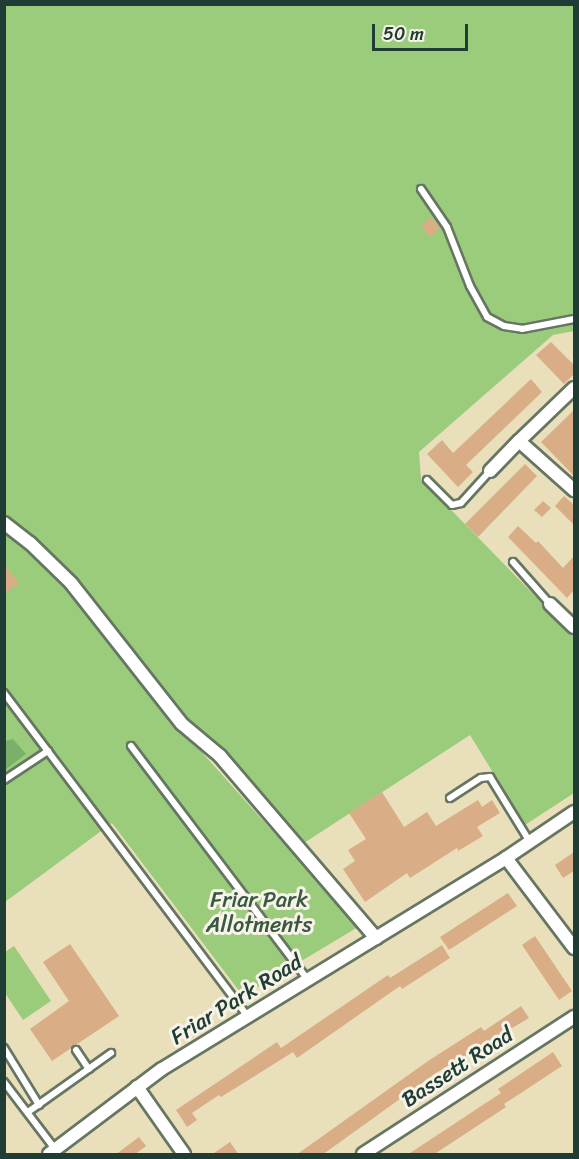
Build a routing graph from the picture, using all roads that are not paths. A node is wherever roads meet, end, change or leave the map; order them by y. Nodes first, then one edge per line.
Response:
1 (421, 189) dead end
2 (574, 319) edge
3 (574, 388) edge
4 (519, 441) junction
5 (490, 471) joint
6 (427, 480) dead end
7 (574, 490) edge
8 (4, 523) edge
9 (513, 562) dead end
10 (550, 604) joint
11 (574, 607) edge
12 (565, 617) junction
13 (574, 627) edge
14 (4, 693) edge
15 (131, 746) dead end
16 (48, 751) junction
17 (4, 780) edge
18 (450, 798) dead end
19 (574, 812) edge
20 (530, 842) junction
21 (506, 858) junction
22 (376, 938) junction
23 (574, 948) edge
24 (307, 979) junction
25 (247, 1016) junction
26 (574, 1017) edge
27 (4, 1048) edge
28 (76, 1050) dead end
29 (111, 1053) dead end
30 (89, 1069) junction
31 (4, 1082) edge
32 (136, 1087) junction
33 (39, 1105) junction
34 (28, 1112) junction
35 (52, 1152) edge
36 (184, 1155) edge
37 (363, 1155) edge

1 - 2 lane
3 - 4 street
4 - 5 street
4 - 7 street
5 - 6 lane
8 - 22 street
9 - 10 lane
10 - 12 street
11 - 12 street
12 - 13 street
14 - 16 lane
15 - 24 lane
16 - 17 lane
16 - 25 lane
18 - 20 lane
19 - 20 street, Friar Park Road
20 - 21 street, Friar Park Road
21 - 22 street, Friar Park Road
21 - 23 street
22 - 24 street, Friar Park Road
24 - 25 street, Friar Park Road
25 - 32 street, Friar Park Road
26 - 37 street, Bassett Road
27 - 33 lane
28 - 30 lane
29 - 30 lane
30 - 33 lane
31 - 34 lane
32 - 35 street, Friar Park Road
32 - 36 street
33 - 34 lane
34 - 35 lane

